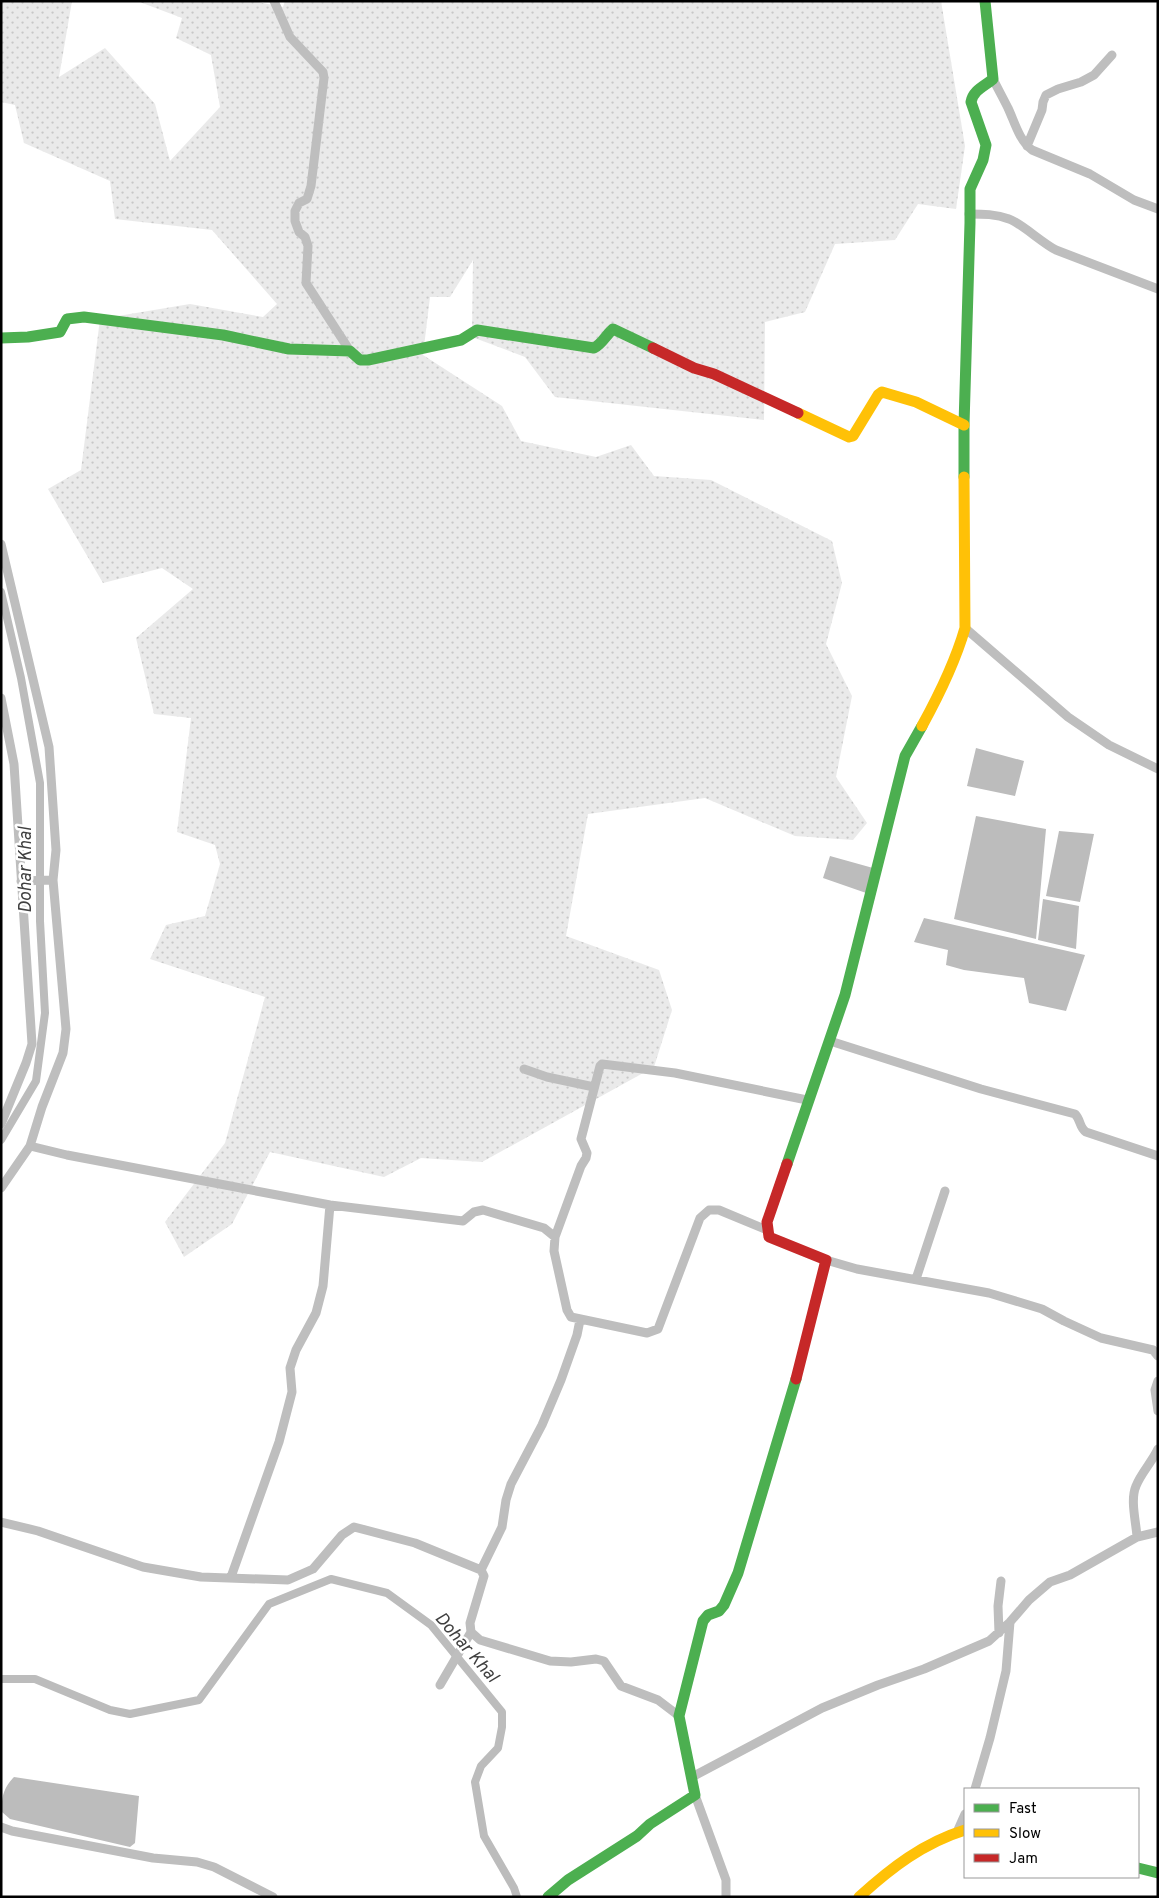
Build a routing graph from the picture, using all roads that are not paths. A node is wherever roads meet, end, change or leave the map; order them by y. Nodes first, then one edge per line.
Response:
1 (274, 1) edge
2 (985, 1) edge
3 (1112, 55) dead end
4 (993, 79) junction
5 (1027, 146) junction
6 (1158, 209) edge
7 (969, 214) junction
8 (1158, 289) edge
9 (1, 338) edge
10 (350, 351) junction
11 (964, 425) junction
12 (1, 544) edge
13 (965, 628) junction
14 (1, 698) edge
15 (1158, 769) edge
16 (26, 881) junction
17 (51, 881) junction
18 (830, 1041) junction
19 (524, 1069) dead end
20 (594, 1087) junction
21 (807, 1100) junction
22 (1, 1124) edge
23 (30, 1146) junction
24 (1158, 1156) edge
25 (1, 1188) edge
26 (945, 1191) dead end
27 (330, 1205) junction
28 (767, 1230) junction
29 (555, 1237) junction
30 (826, 1260) junction
31 (916, 1279) junction
32 (580, 1320) junction
33 (1158, 1356) edge
34 (1158, 1381) edge
35 (1158, 1411) edge
36 (1158, 1449) edge
37 (1, 1522) edge
38 (1158, 1532) edge
39 (1137, 1536) junction
40 (481, 1570) junction
41 (231, 1577) junction
42 (1001, 1580) dead end
43 (1010, 1622) junction
44 (471, 1632) junction
45 (999, 1633) junction
46 (440, 1685) dead end
47 (679, 1716) junction
48 (692, 1777) junction
49 (975, 1788) edge
50 (695, 1795) junction
51 (964, 1818) edge
52 (1, 1827) edge
53 (961, 1831) edge
54 (1139, 1868) edge
55 (1158, 1873) edge
56 (273, 1897) edge
57 (548, 1897) edge
58 (726, 1897) edge
59 (859, 1897) edge

1 - 10 street
2 - 4 street
3 - 5 street
4 - 5 street
4 - 7 street
5 - 6 street
7 - 8 street
7 - 11 street
9 - 10 street
10 - 11 street
11 - 13 street
12 - 17 street
13 - 15 street
13 - 18 street
14 - 16 street
16 - 17 street
16 - 22 street
17 - 23 street
18 - 21 street
18 - 24 street
19 - 20 street
20 - 21 street
20 - 29 street
21 - 28 street
23 - 25 street
23 - 27 street
26 - 31 street
27 - 29 street
27 - 41 street
28 - 30 street
28 - 32 street
29 - 32 street
30 - 31 street
30 - 47 street
31 - 33 street
32 - 40 street
34 - 35 street
36 - 39 street
37 - 41 street
38 - 39 street
39 - 43 street
40 - 41 street
40 - 44 street
42 - 45 street
43 - 45 street
43 - 49 street
44 - 46 street
44 - 47 street
45 - 48 street
47 - 48 street
48 - 50 street
50 - 57 street
50 - 58 street
51 - 53 street
52 - 56 street
53 - 59 street
54 - 55 street

